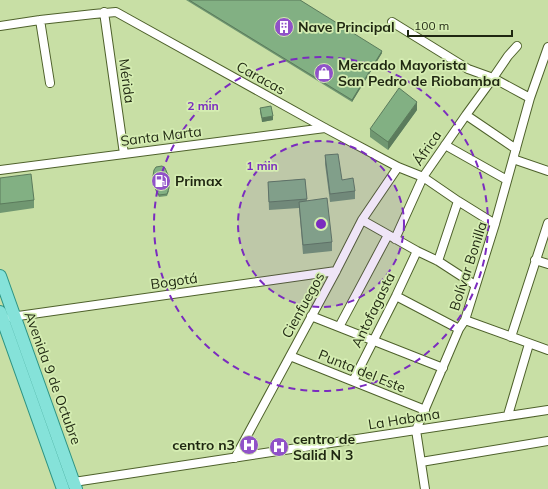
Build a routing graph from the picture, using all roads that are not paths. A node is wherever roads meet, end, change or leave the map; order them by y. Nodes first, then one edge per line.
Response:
1 (104, 12) junction
2 (40, 20) junction
3 (392, 22) dead end
4 (0, 26) edge
5 (517, 46) dead end
6 (548, 47) edge
7 (493, 78) junction
8 (50, 83) dead end
9 (530, 98) junction
10 (466, 115) junction
11 (325, 128) junction
12 (445, 145) junction
13 (516, 149) junction
14 (124, 154) junction
15 (513, 159) junction
16 (398, 167) junction
17 (0, 170) edge
18 (548, 171) edge
19 (423, 177) junction
20 (507, 180) junction
21 (458, 201) junction
22 (362, 220) junction
23 (548, 223) edge
24 (495, 224) junction
25 (392, 237) junction
26 (416, 251) junction
27 (536, 260) junction
28 (438, 261) junction
29 (548, 264) edge
30 (336, 271) junction
31 (0, 276) edge
32 (475, 285) junction
33 (396, 296) junction
34 (1, 316) edge
35 (15, 316) junction
36 (311, 316) junction
37 (465, 320) junction
38 (338, 327) junction
39 (459, 329) junction
40 (511, 337) junction
41 (373, 341) junction
42 (529, 344) junction
43 (548, 350) edge
44 (290, 356) junction
45 (442, 368) junction
46 (353, 381) junction
47 (425, 410) junction
48 (548, 410) edge
49 (508, 415) junction
50 (416, 430) junction
51 (548, 441) edge
52 (235, 458) junction
53 (421, 462) junction
54 (75, 486) edge
55 (63, 489) edge
56 (425, 489) edge

1 - 2 street, Caracas
1 - 11 street, Caracas
1 - 14 street, Mérida
2 - 4 street, Caracas
2 - 8 street
3 - 7 street
5 - 7 street, África
6 - 9 street, Bolívar Bonilla
7 - 9 street
7 - 10 street, África
9 - 13 street, Bolívar Bonilla
10 - 12 street, África
10 - 13 street
11 - 14 street, Santa Marta
11 - 16 street, Caracas
12 - 19 street, África
12 - 20 street
13 - 15 street, Bolívar Bonilla
14 - 17 street, Santa Marta
15 - 18 street
15 - 20 street, Bolívar Bonilla
16 - 19 street, Caracas
16 - 22 street, Cienfuegos
19 - 21 street, Caracas
19 - 25 street, África
20 - 24 street, Bolívar Bonilla
21 - 24 street, Caracas
21 - 28 street
22 - 25 street
22 - 30 street, Cienfuegos
23 - 27 street
24 - 32 street, Bolívar Bonilla
25 - 26 street
25 - 38 street, África
26 - 28 street
26 - 33 street, Antofagasta
27 - 29 street
27 - 40 street
28 - 32 street
30 - 35 street, Bogotá
30 - 36 street, Cienfuegos
31 - 35 main road, Avenida 9 de Octubre
32 - 37 street, Bolívar Bonilla
33 - 39 street
33 - 41 street, Antofagasta
34 - 35 street, Bogotá
34 - 55 main road, Avenida 9 de Octubre
35 - 54 main road, Avenida 9 de Octubre
36 - 38 street
36 - 44 street, Cienfuegos
37 - 39 street, Bolívar Bonilla
37 - 40 street
38 - 41 street
39 - 45 street, Bolívar Bonilla
40 - 42 street
41 - 45 street
41 - 46 street, Antofagasta
42 - 43 street
42 - 49 street
44 - 46 street, Punta del Este
44 - 52 street, Cienfuegos
45 - 47 street, Bolívar Bonilla
46 - 47 street, Punta del Este
47 - 50 street, Bolívar Bonilla
48 - 49 street, La Habana
49 - 50 street, La Habana
50 - 52 street, La Habana
50 - 53 street
51 - 53 street
52 - 54 street, La Habana
53 - 56 street

